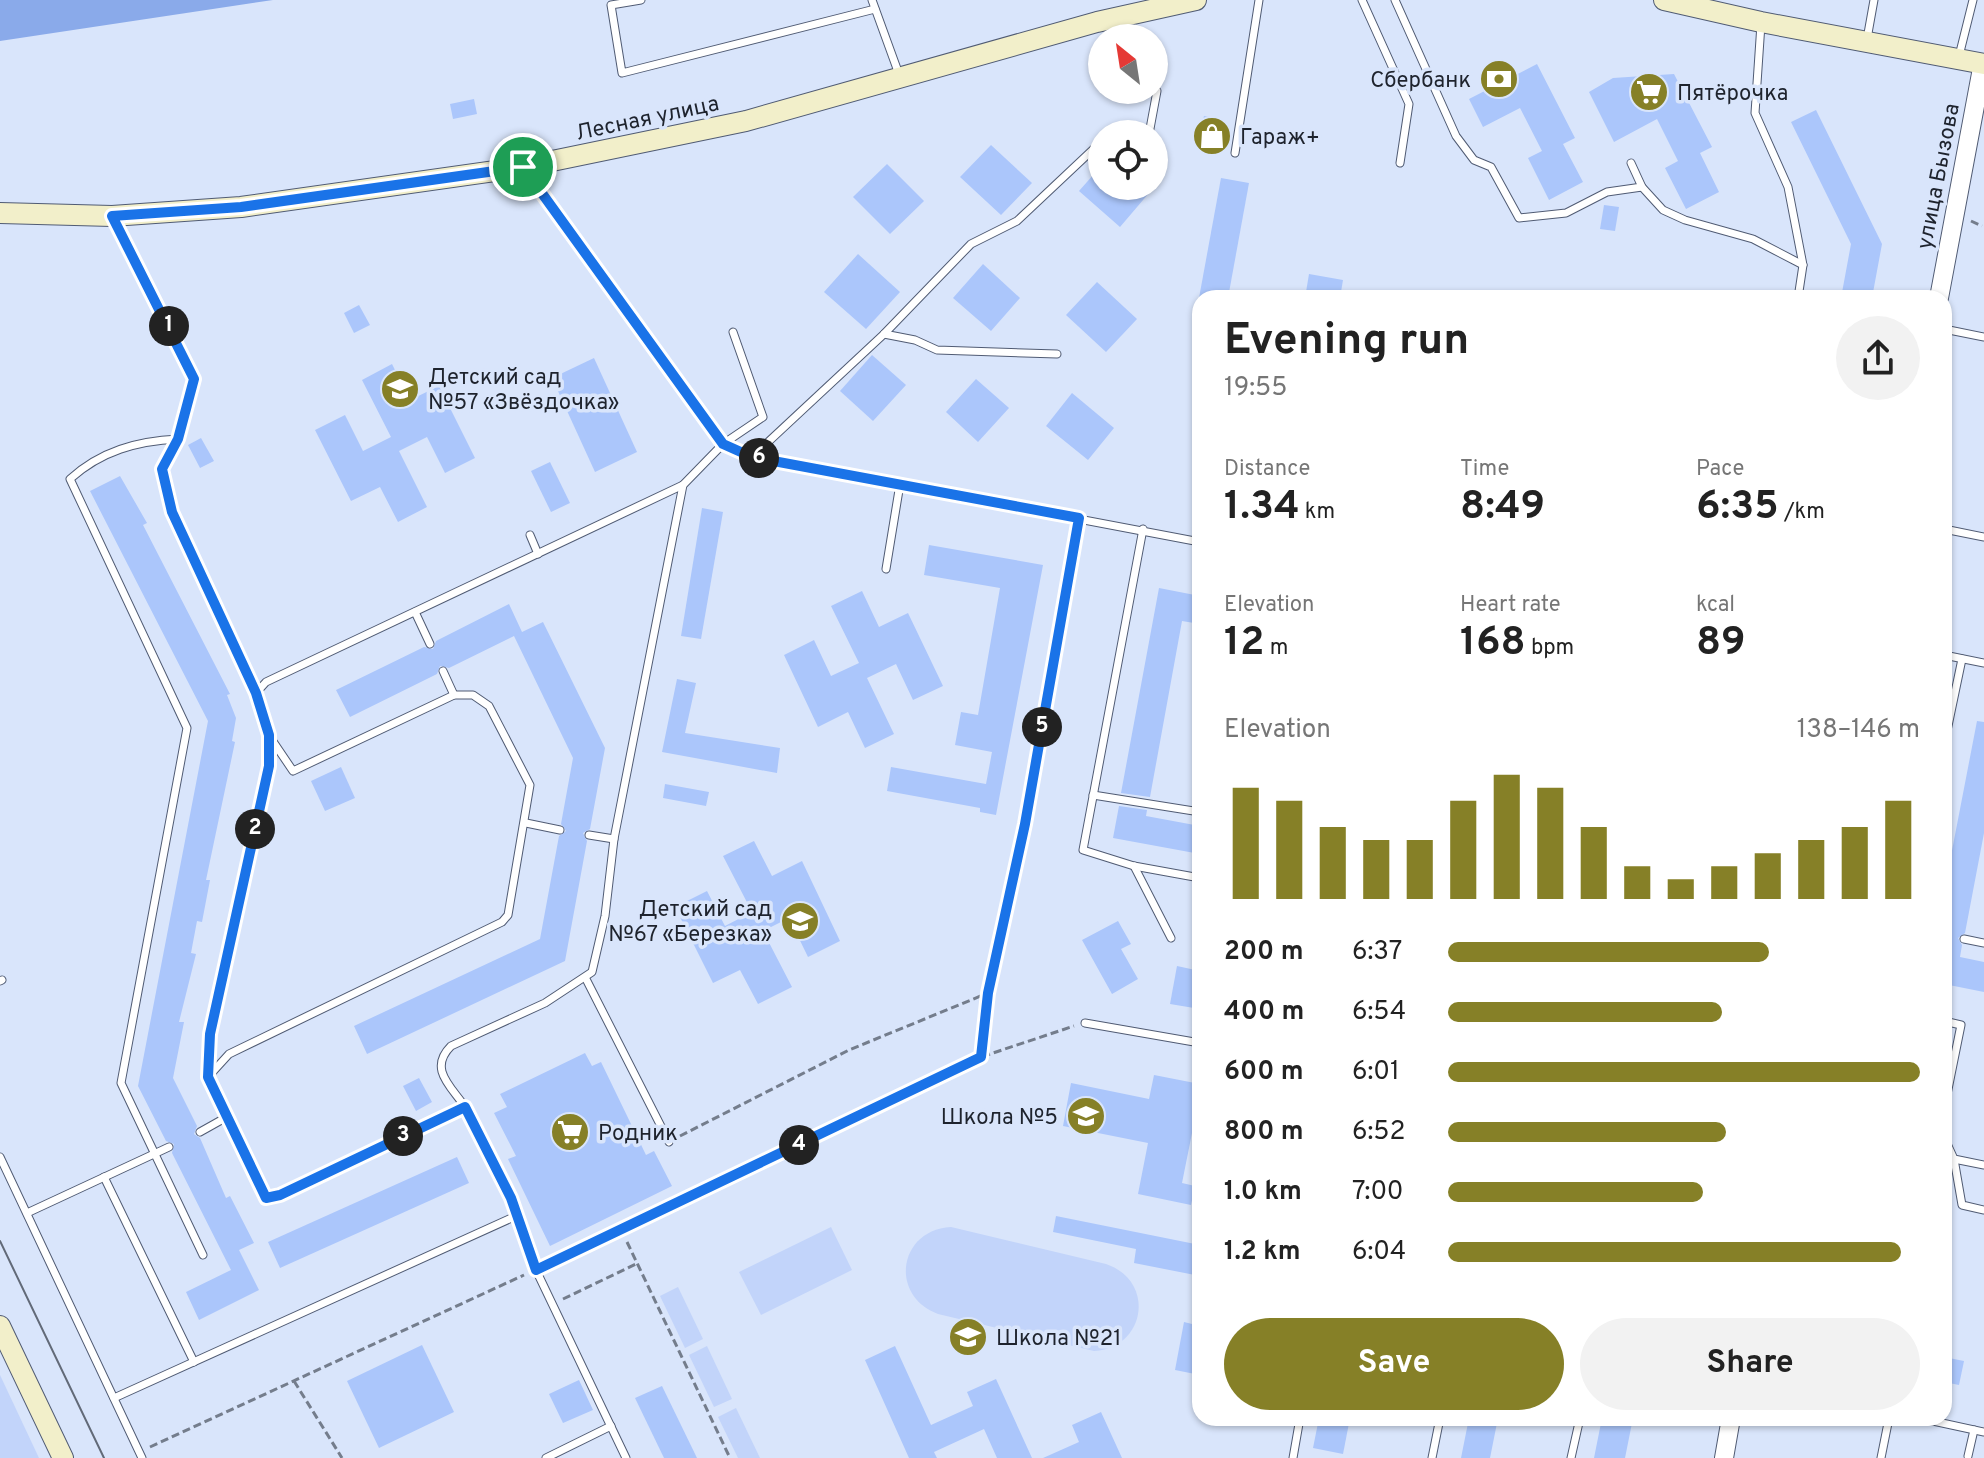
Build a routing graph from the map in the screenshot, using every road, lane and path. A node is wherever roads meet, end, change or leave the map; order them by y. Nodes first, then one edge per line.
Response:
1 (641, 0) edge
2 (872, 0) edge
3 (1196, 0) edge
4 (1259, 0) edge
5 (1362, 0) edge
6 (1395, 0) edge
7 (1664, 0) edge
8 (1874, 0) edge
9 (1973, 0) edge
10 (875, 9) junction
11 (1761, 22) junction
12 (1866, 42) junction
13 (1958, 59) junction
14 (1983, 64) edge
15 (901, 78) junction
16 (1235, 153) dead end
17 (1088, 154) edge
18 (1400, 163) dead end
19 (1631, 163) dead end
20 (523, 167) junction
21 (1642, 187) junction
22 (0, 213) edge
23 (112, 216) junction
24 (1803, 265) junction
25 (1799, 290) edge
26 (1941, 290) edge
27 (1952, 331) edge
28 (733, 332) dead end
29 (884, 334) junction
30 (1984, 337) edge
31 (1057, 354) dead end
32 (178, 439) junction
33 (723, 444) junction
34 (752, 457) junction
35 (900, 484) junction
36 (683, 485) junction
37 (1079, 518) junction
38 (1143, 529) junction
39 (1952, 531) edge
40 (530, 535) dead end
41 (1984, 537) edge
42 (1192, 540) edge
43 (538, 554) junction
44 (886, 569) dead end
45 (415, 612) junction
46 (430, 644) dead end
47 (1952, 657) edge
48 (1962, 659) junction
49 (1984, 663) edge
50 (443, 671) dead end
51 (256, 693) junction
52 (454, 695) junction
53 (1952, 707) edge
54 (269, 735) junction
55 (1093, 795) junction
56 (1192, 811) edge
57 (526, 823) junction
58 (1025, 824) joint
59 (560, 830) dead end
60 (589, 835) dead end
61 (614, 839) junction
62 (1134, 866) junction
63 (1192, 877) edge
64 (1171, 938) dead end
65 (1964, 939) dead end
66 (1984, 943) edge
67 (586, 979) junction
68 (988, 993) junction
69 (1085, 1023) joint
70 (1952, 1023) edge
71 (1192, 1042) edge
72 (981, 1057) junction
73 (1952, 1069) edge
74 (208, 1077) junction
75 (465, 1107) junction
76 (225, 1118) junction
77 (200, 1132) dead end
78 (669, 1142) joint
79 (169, 1147) dead end
80 (154, 1154) junction
81 (1952, 1155) edge
82 (0, 1157) edge
83 (1954, 1159) junction
84 (1984, 1165) edge
85 (104, 1177) junction
86 (669, 1208) joint
87 (1984, 1210) edge
88 (27, 1213) junction
89 (516, 1216) junction
90 (621, 1231) junction
91 (203, 1255) dead end
92 (637, 1264) junction
93 (536, 1270) junction
94 (553, 1304) junction
95 (0, 1326) edge
96 (194, 1362) junction
97 (294, 1381) junction
98 (114, 1398) junction
99 (1952, 1425) edge
100 (611, 1426) junction
101 (1299, 1426) edge
102 (1438, 1426) edge
103 (1578, 1426) edge
104 (1730, 1426) edge
105 (1887, 1426) edge
106 (1974, 1430) junction
107 (1984, 1432) edge
108 (156, 1444) dead end
109 (1968, 1456) dead end
110 (63, 1458) edge
111 (142, 1458) edge
112 (342, 1458) edge
113 (546, 1458) edge
114 (626, 1458) edge
115 (730, 1458) edge
116 (1293, 1458) edge
117 (1432, 1458) edge
118 (1571, 1458) edge
119 (1724, 1458) edge
120 (1881, 1458) edge

1 - 10 lane
2 - 10 lane
3 - 15 main road, Лесная улица
4 - 16 lane
5 - 18 lane
6 - 21 lane
7 - 11 main road
8 - 12 lane
9 - 13 lane
10 - 15 lane
11 - 12 main road
11 - 24 lane
12 - 13 main road
13 - 14 main road
14 - 26 street, улица Бызова
15 - 20 main road, Лесная улица
17 - 29 lane
19 - 21 lane
20 - 23 main road, Лесная улица
20 - 33 lane
21 - 24 lane
22 - 23 main road, Лесная улица
23 - 32 lane
24 - 25 lane
27 - 30 lane
28 - 33 lane
29 - 31 lane
29 - 34 lane
32 - 51 lane
32 - 80 lane
33 - 34 lane
33 - 36 lane
34 - 35 lane
35 - 37 lane
35 - 44 lane
36 - 43 lane
36 - 61 lane
37 - 38 lane
37 - 58 lane
38 - 42 lane
38 - 55 lane
39 - 41 lane
40 - 43 lane
43 - 45 lane
45 - 46 lane
45 - 51 lane
47 - 48 lane
48 - 49 lane
48 - 53 lane
50 - 52 lane
51 - 54 lane
52 - 54 lane
52 - 57 lane
54 - 74 lane
55 - 56 lane
55 - 62 lane
57 - 59 lane
57 - 74 lane
58 - 68 path
60 - 61 lane
61 - 67 lane
62 - 63 lane
62 - 64 lane
65 - 66 lane
67 - 75 lane
67 - 78 lane
68 - 72 path
68 - 78 path
69 - 71 lane
69 - 72 path
70 - 73 lane
72 - 86 path
74 - 76 lane
75 - 76 lane
75 - 89 lane
76 - 77 lane
79 - 80 lane
80 - 85 lane
80 - 91 lane
81 - 83 lane
82 - 88 lane
83 - 84 lane
83 - 87 lane
85 - 88 lane
85 - 96 lane
86 - 90 lane
88 - 98 lane
89 - 93 lane
89 - 96 lane
90 - 92 path
90 - 93 lane
92 - 94 path
92 - 115 path
93 - 94 lane
93 - 97 path
94 - 100 lane
95 - 110 main road
96 - 98 lane
97 - 108 path
97 - 112 path
98 - 111 lane
99 - 106 lane
100 - 113 lane
100 - 114 lane
101 - 116 lane
102 - 117 lane
103 - 118 lane
104 - 119 street
105 - 120 lane
106 - 107 lane
106 - 109 lane

